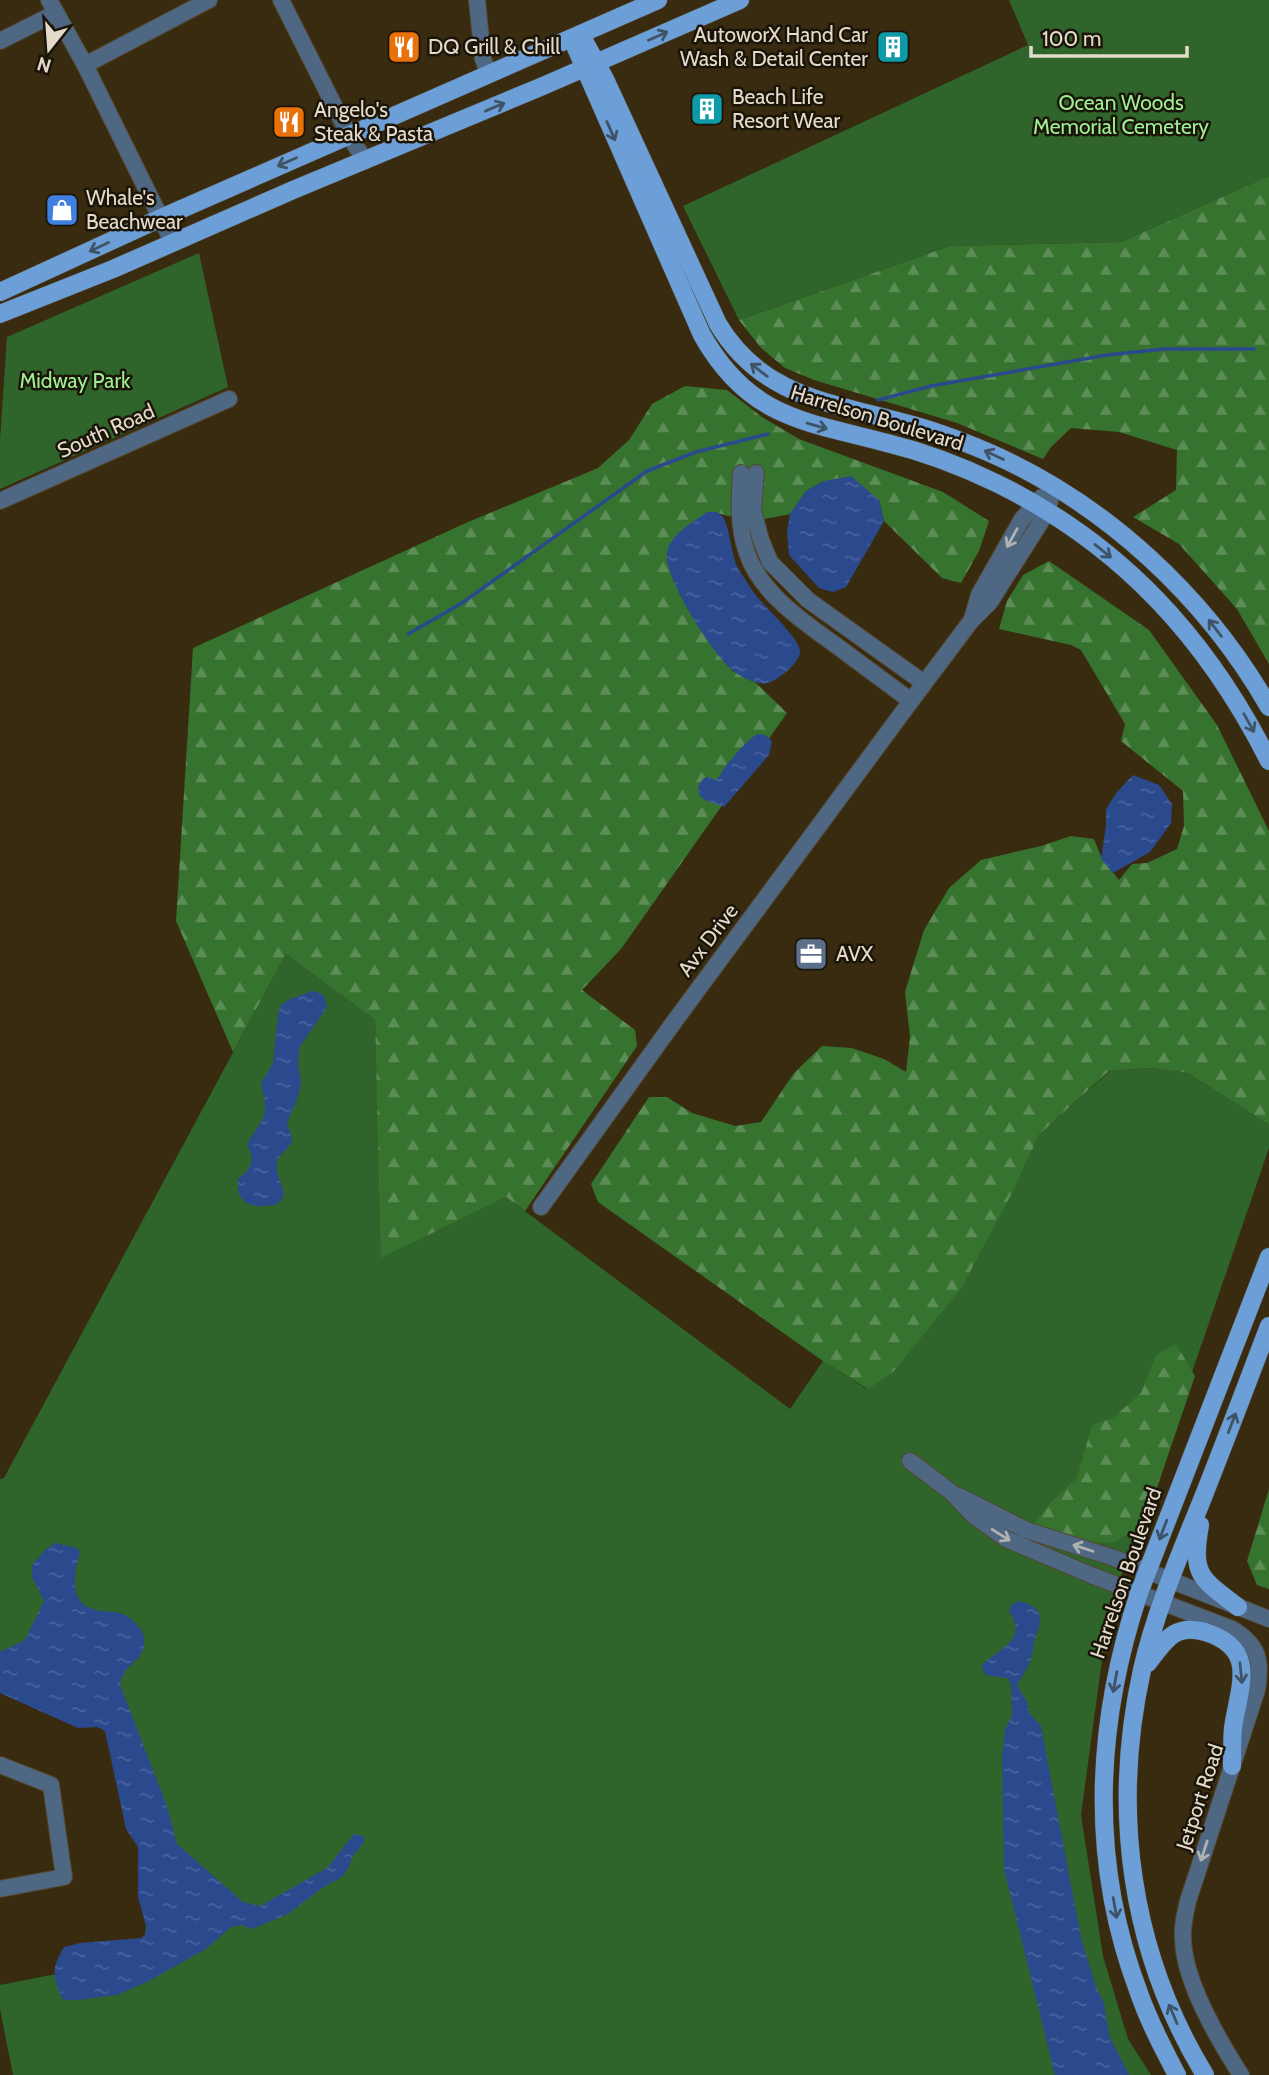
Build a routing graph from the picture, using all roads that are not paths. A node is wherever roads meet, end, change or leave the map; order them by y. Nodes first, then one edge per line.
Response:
1 (209, 0) edge
2 (281, 0) edge
3 (477, 0) edge
4 (658, 0) edge
5 (740, 0) edge
6 (52, 7) edge
7 (576, 37) junction
8 (0, 41) edge
9 (85, 65) junction
10 (590, 66) junction
11 (489, 74) junction
12 (348, 135) junction
13 (365, 161) junction
14 (161, 218) junction
15 (173, 243) junction
16 (0, 292) edge
17 (0, 314) edge
18 (229, 399) dead end
19 (1055, 486) junction
20 (0, 501) edge
21 (1041, 508) junction
22 (812, 603) junction
23 (800, 618) junction
24 (924, 683) junction
25 (911, 701) junction
26 (1269, 707) edge
27 (1269, 761) edge
28 (541, 1207) dead end
29 (1269, 1257) edge
30 (1269, 1326) edge
31 (910, 1461) dead end
32 (1207, 1487) junction
33 (951, 1492) junction
34 (1147, 1572) junction
35 (1170, 1581) junction
36 (1139, 1593) junction
37 (1162, 1601) junction
38 (1238, 1607) junction
39 (1269, 1619) edge
40 (1142, 1671) junction
41 (0, 1765) edge
42 (1232, 1766) junction
43 (0, 1889) edge
44 (1177, 2075) edge
45 (1205, 2075) edge
46 (1241, 2075) edge

1 - 9 street
2 - 12 street
3 - 11 street
4 - 7 main road
10 -> 5 main road
6 - 8 street
6 - 9 street
7 - 10 main road, Harrelson Boulevard
7 - 11 main road
9 - 14 street
13 -> 10 main road
19 -> 10 main road, Harrelson Boulevard
10 -> 21 main road, Harrelson Boulevard
11 - 12 main road
12 - 13 street
12 -> 14 main road
13 - 15 main road
14 - 15 street
14 -> 16 main road
15 - 17 main road
18 - 20 street, South Road
19 - 21 street, Avx Drive
26 -> 19 main road, Harrelson Boulevard
21 - 24 street, Avx Drive
21 -> 27 main road, Harrelson Boulevard
22 - 23 street
22 - 23 street
22 - 24 street
23 - 25 street
24 - 25 street, Avx Drive
25 - 28 street, Avx Drive
29 -> 34 main road, Harrelson Boulevard
32 -> 30 main road, Harrelson Boulevard
31 - 33 street
32 - 35 main road, Harrelson Boulevard
32 - 38 main road
34 -> 33 street
33 -> 36 street, Jetport Road
34 - 35 street
34 - 36 main road, Harrelson Boulevard
35 - 37 main road, Harrelson Boulevard
35 - 38 street
36 - 37 street, Jetport Road
36 -> 44 main road, Harrelson Boulevard
37 - 40 main road, Harrelson Boulevard
37 - 42 street, Jetport Road
38 - 39 street
40 -> 42 main road
45 -> 40 main road, Harrelson Boulevard
41 - 43 street
42 -> 46 street, Jetport Road

